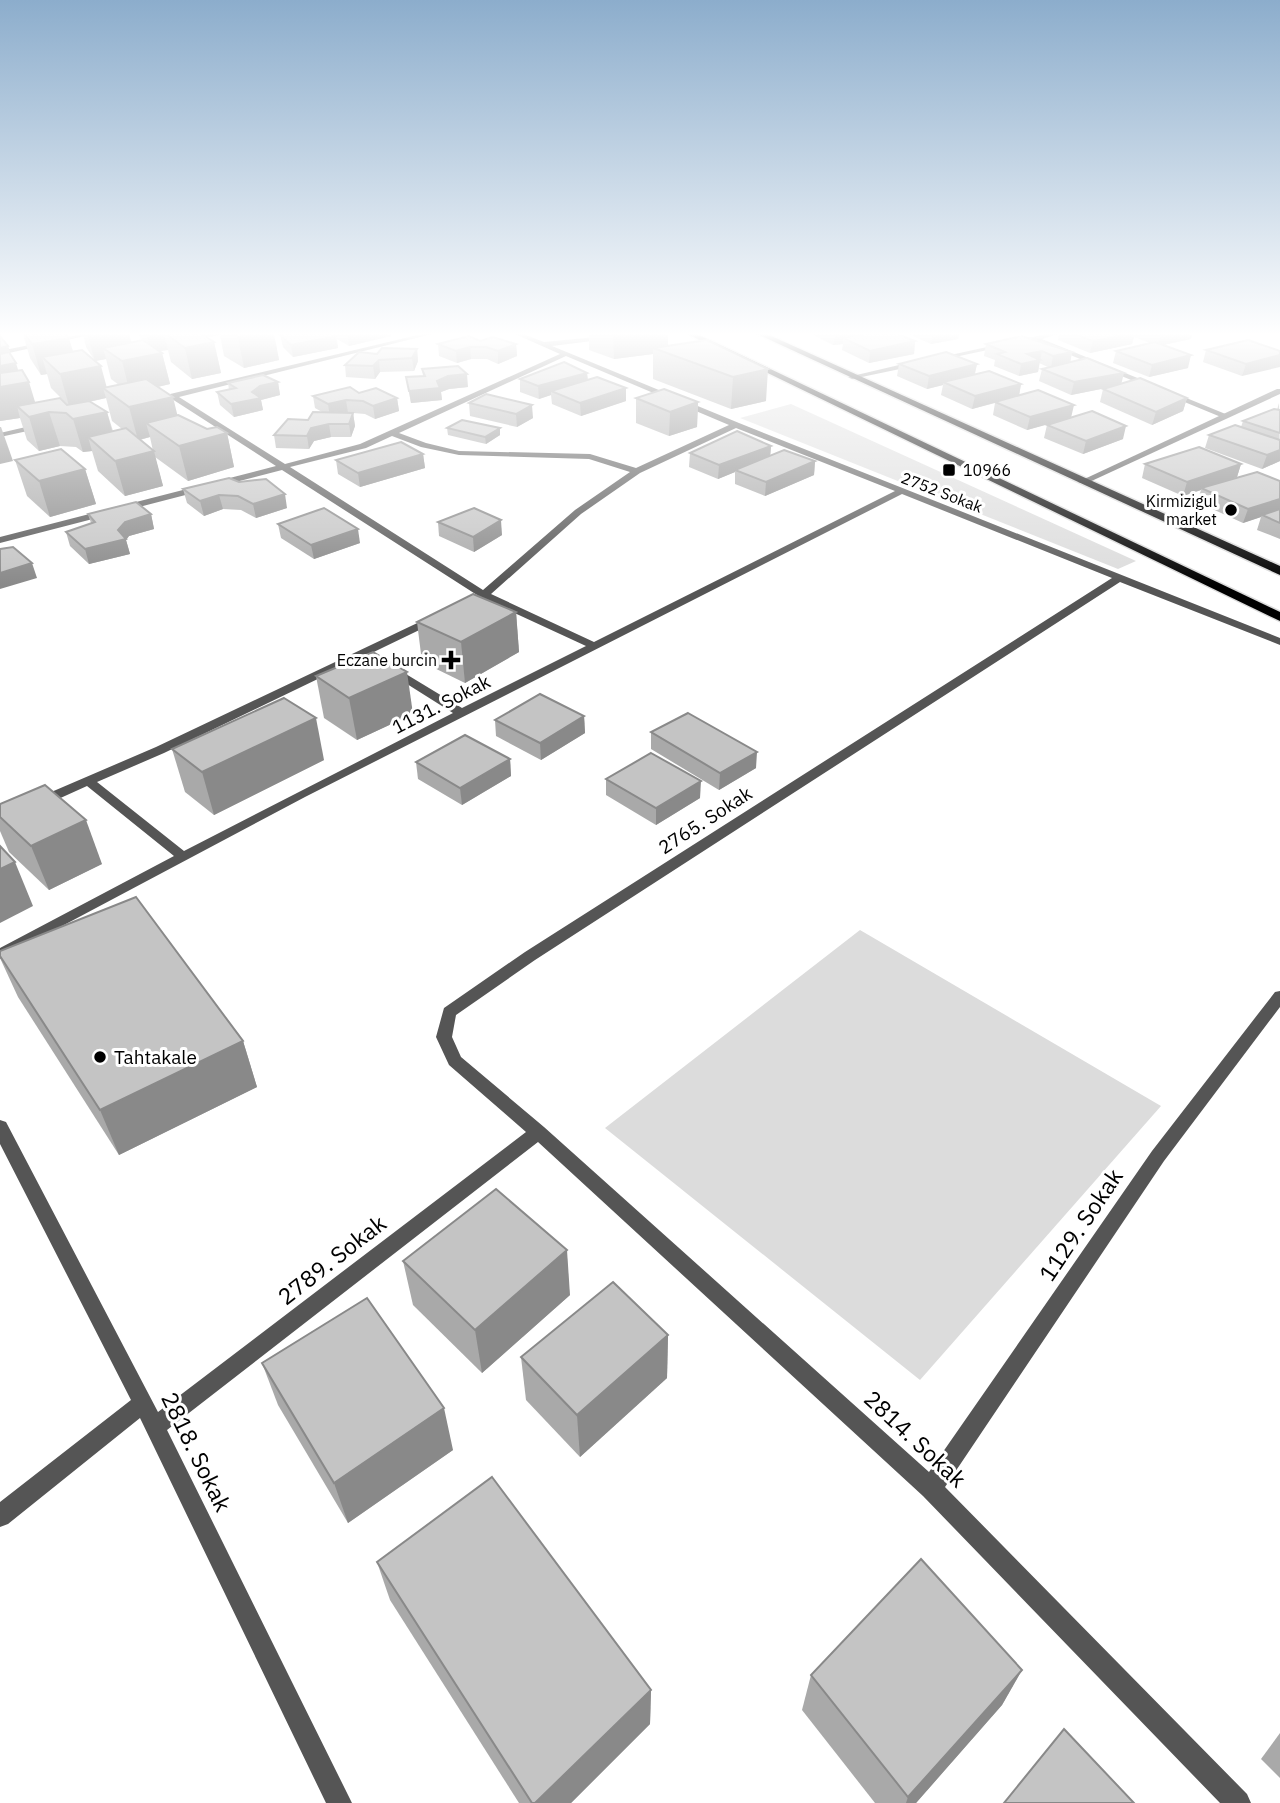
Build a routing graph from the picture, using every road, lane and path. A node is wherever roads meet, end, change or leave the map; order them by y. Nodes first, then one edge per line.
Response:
1 (207, 418) edge
2 (425, 418) edge
3 (719, 418) edge
4 (866, 418) edge
5 (942, 418) edge
6 (1217, 418) edge
7 (53, 423) edge
8 (736, 425) junction
9 (392, 433) junction
10 (0, 435) edge
11 (281, 466) junction
12 (637, 471) junction
13 (1082, 482) junction
14 (902, 491) junction
15 (0, 540) edge
16 (1280, 571) edge
17 (1121, 577) junction
18 (484, 595) junction
19 (1280, 617) edge
20 (1280, 642) edge
21 (594, 646) junction
22 (364, 652) junction
23 (461, 713) junction
24 (89, 780) junction
25 (25, 808) edge
26 (183, 857) junction
27 (0, 954) edge
28 (1280, 996) edge
29 (0, 1127) edge
30 (538, 1132) junction
31 (143, 1403) junction
32 (155, 1427) junction
33 (931, 1488) junction
34 (0, 1516) edge
35 (339, 1803) edge
36 (1238, 1803) edge

1 - 11 street
2 - 9 street
3 - 8 street, 2752 Sokak
4 - 19 main road
5 - 13 main road
6 - 13 street
7 - 10 street
8 - 12 street
8 - 14 street, 2752 Sokak
9 - 11 street
9 - 12 street
11 - 15 street
11 - 18 street
12 - 18 street
13 - 16 main road
14 - 17 street, 2752 Sokak
14 - 21 street, 1131. Sokak
17 - 20 street, 2752 Sokak
17 - 30 street, 2765. Sokak
18 - 21 street
18 - 22 street
21 - 23 street, 1131. Sokak
22 - 23 street
22 - 24 street
23 - 26 street, 1131. Sokak
24 - 25 street
24 - 26 street
26 - 27 street, 1131. Sokak
28 - 33 street, 1129. Sokak
29 - 31 street, 2818. Sokak
30 - 32 street, 2789. Sokak
30 - 33 street, 2814. Sokak
31 - 32 street, 2818. Sokak
31 - 34 street
32 - 35 street, 2818. Sokak
33 - 36 street, 2814. Sokak

